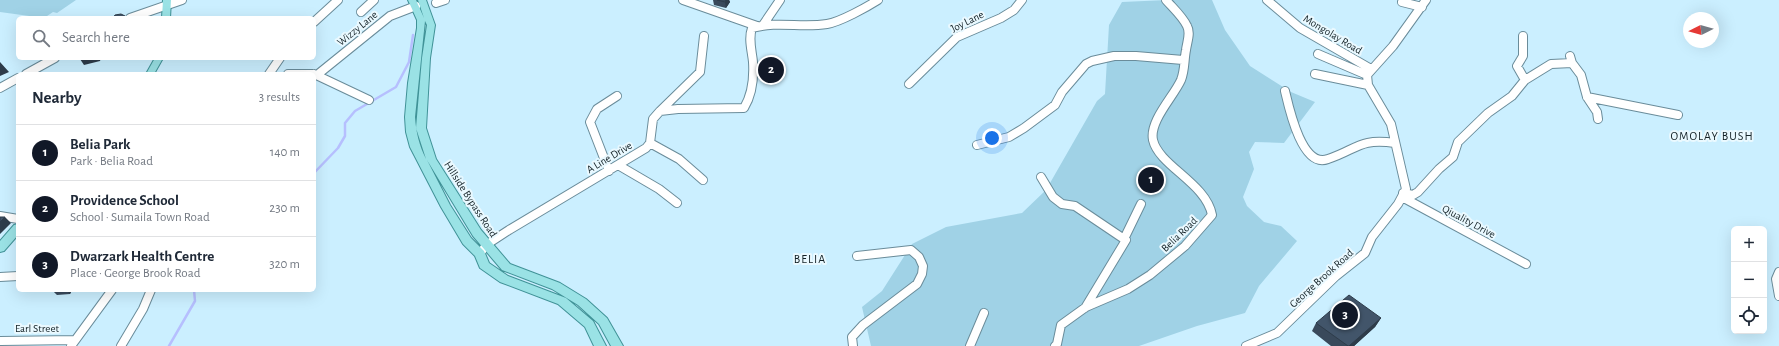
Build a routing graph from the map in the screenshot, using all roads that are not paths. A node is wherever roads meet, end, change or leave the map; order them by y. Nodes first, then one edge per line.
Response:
1 (182, 0) edge
2 (338, 0) edge
3 (374, 0) edge
4 (445, 0) edge
5 (683, 0) edge
6 (780, 0) edge
7 (878, 0) edge
8 (1022, 0) edge
9 (1166, 0) edge
10 (1267, 0) edge
11 (417, 2) edge
12 (436, 2) dead end
13 (1402, 2) dead end
14 (167, 3) edge
15 (1424, 3) edge
16 (361, 12) dead end
17 (135, 16) edge
18 (166, 16) edge
19 (316, 20) edge
20 (760, 26) junction
21 (704, 36) dead end
22 (1523, 36) dead end
23 (1318, 54) dead end
24 (51, 60) edge
25 (158, 60) edge
26 (279, 60) edge
27 (1183, 60) junction
28 (30, 72) edge
29 (151, 72) edge
30 (270, 72) edge
31 (1369, 72) junction
32 (316, 74) edge
33 (1315, 74) dead end
34 (316, 75) edge
35 (16, 79) edge
36 (1525, 80) junction
37 (909, 84) dead end
38 (1368, 85) junction
39 (0, 88) edge
40 (1285, 91) dead end
41 (617, 96) dead end
42 (1588, 96) junction
43 (369, 100) dead end
44 (660, 111) junction
45 (1678, 115) dead end
46 (1598, 119) dead end
47 (650, 143) junction
48 (1395, 143) junction
49 (977, 145) dead end
50 (618, 166) junction
51 (609, 171) junction
52 (1041, 177) dead end
53 (703, 180) dead end
54 (1403, 195) junction
55 (677, 203) dead end
56 (1141, 204) dead end
57 (0, 216) edge
58 (16, 218) edge
59 (16, 230) edge
60 (1124, 239) junction
61 (0, 248) edge
62 (483, 250) junction
63 (857, 256) dead end
64 (1526, 264) dead end
65 (1779, 272) edge
66 (16, 276) edge
67 (0, 277) edge
68 (111, 292) edge
69 (150, 292) edge
70 (1779, 296) edge
71 (1085, 308) junction
72 (984, 313) dead end
73 (0, 341) edge
74 (73, 343) edge
75 (121, 346) edge
76 (600, 346) edge
77 (617, 346) edge
78 (853, 346) edge
79 (970, 346) edge
80 (1055, 346) edge
81 (1246, 346) edge

1 - 14 street
2 - 19 street
3 - 16 street
4 - 12 street
5 - 20 street
6 - 20 street
7 - 20 street
8 - 37 street, Joy Lane
9 - 27 street
10 - 31 street, Mongolay Road
11 - 32 street, Wizzy Lane
11 - 62 main road, Hillside Bypass Road
13 - 15 street
14 - 17 street
14 - 18 main road
15 - 31 street
20 - 44 street
21 - 44 street
22 - 36 street
23 - 31 street
24 - 28 street
25 - 29 main road
26 - 30 street
27 - 49 street
27 - 71 street, Belia Road
31 - 38 street
33 - 38 street
34 - 43 street
35 - 39 street
36 - 42 street
36 - 54 street
38 - 48 street
40 - 48 street
41 - 51 street
42 - 45 street
42 - 46 street
44 - 47 street
47 - 50 street, A Line Drive
47 - 53 street
48 - 54 street
50 - 51 street, A Line Drive
50 - 55 street
51 - 62 street, A Line Drive
52 - 60 street
54 - 64 street, Qiuality Drive
54 - 81 street, George Brook Road
56 - 60 street
57 - 58 street
59 - 61 main road
60 - 71 street
62 - 76 main road, Hillside Bypass Road
62 - 77 main road, Hillside Bypass Road
63 - 78 street
65 - 70 street
66 - 67 street
68 - 74 street
69 - 75 street
71 - 80 street, Belia Road
72 - 79 street
73 - 74 street, Earl Street

